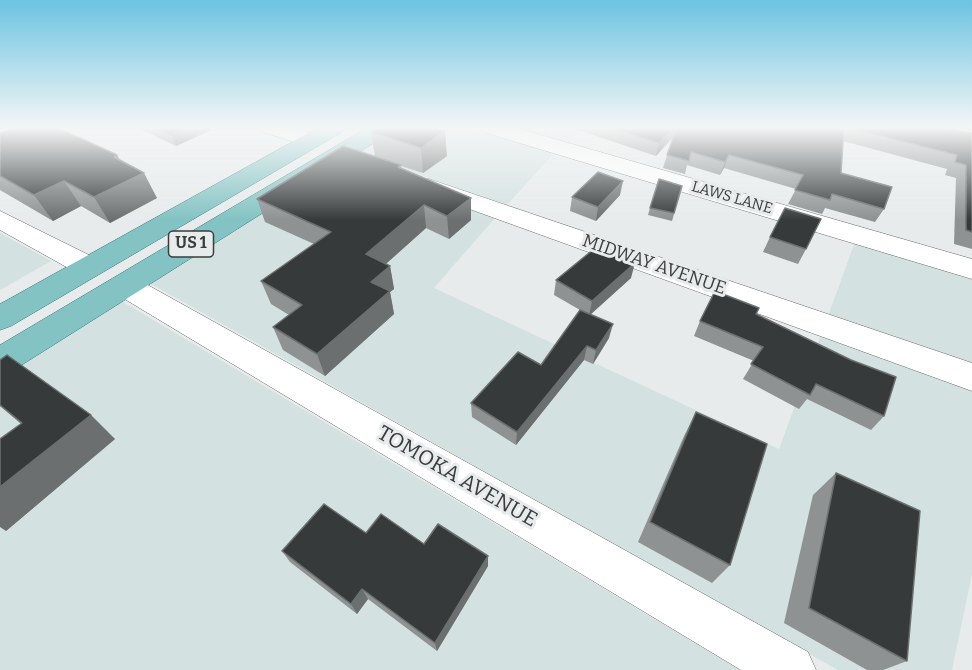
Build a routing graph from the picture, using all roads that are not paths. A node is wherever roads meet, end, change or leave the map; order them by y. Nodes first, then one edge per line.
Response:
1 (280, 158) edge
2 (309, 158) edge
3 (361, 158) edge
4 (597, 158) edge
5 (370, 165) edge
6 (265, 167) junction
7 (403, 177) edge
8 (0, 219) edge
9 (89, 267) junction
10 (972, 269) edge
11 (124, 285) junction
12 (0, 318) edge
13 (0, 362) edge
14 (971, 377) edge
15 (790, 670) edge

1 - 6 main road, US 1
2 - 11 main road, US 1
3 - 5 street
4 - 10 street, LAWS LANE
6 - 9 main road, US 1
6 - 11 main road
7 - 14 street, MIDWAY AVENUE
8 - 9 street
9 - 12 main road, US 1
11 - 13 main road, US 1
11 - 15 street, TOMOKA AVENUE

